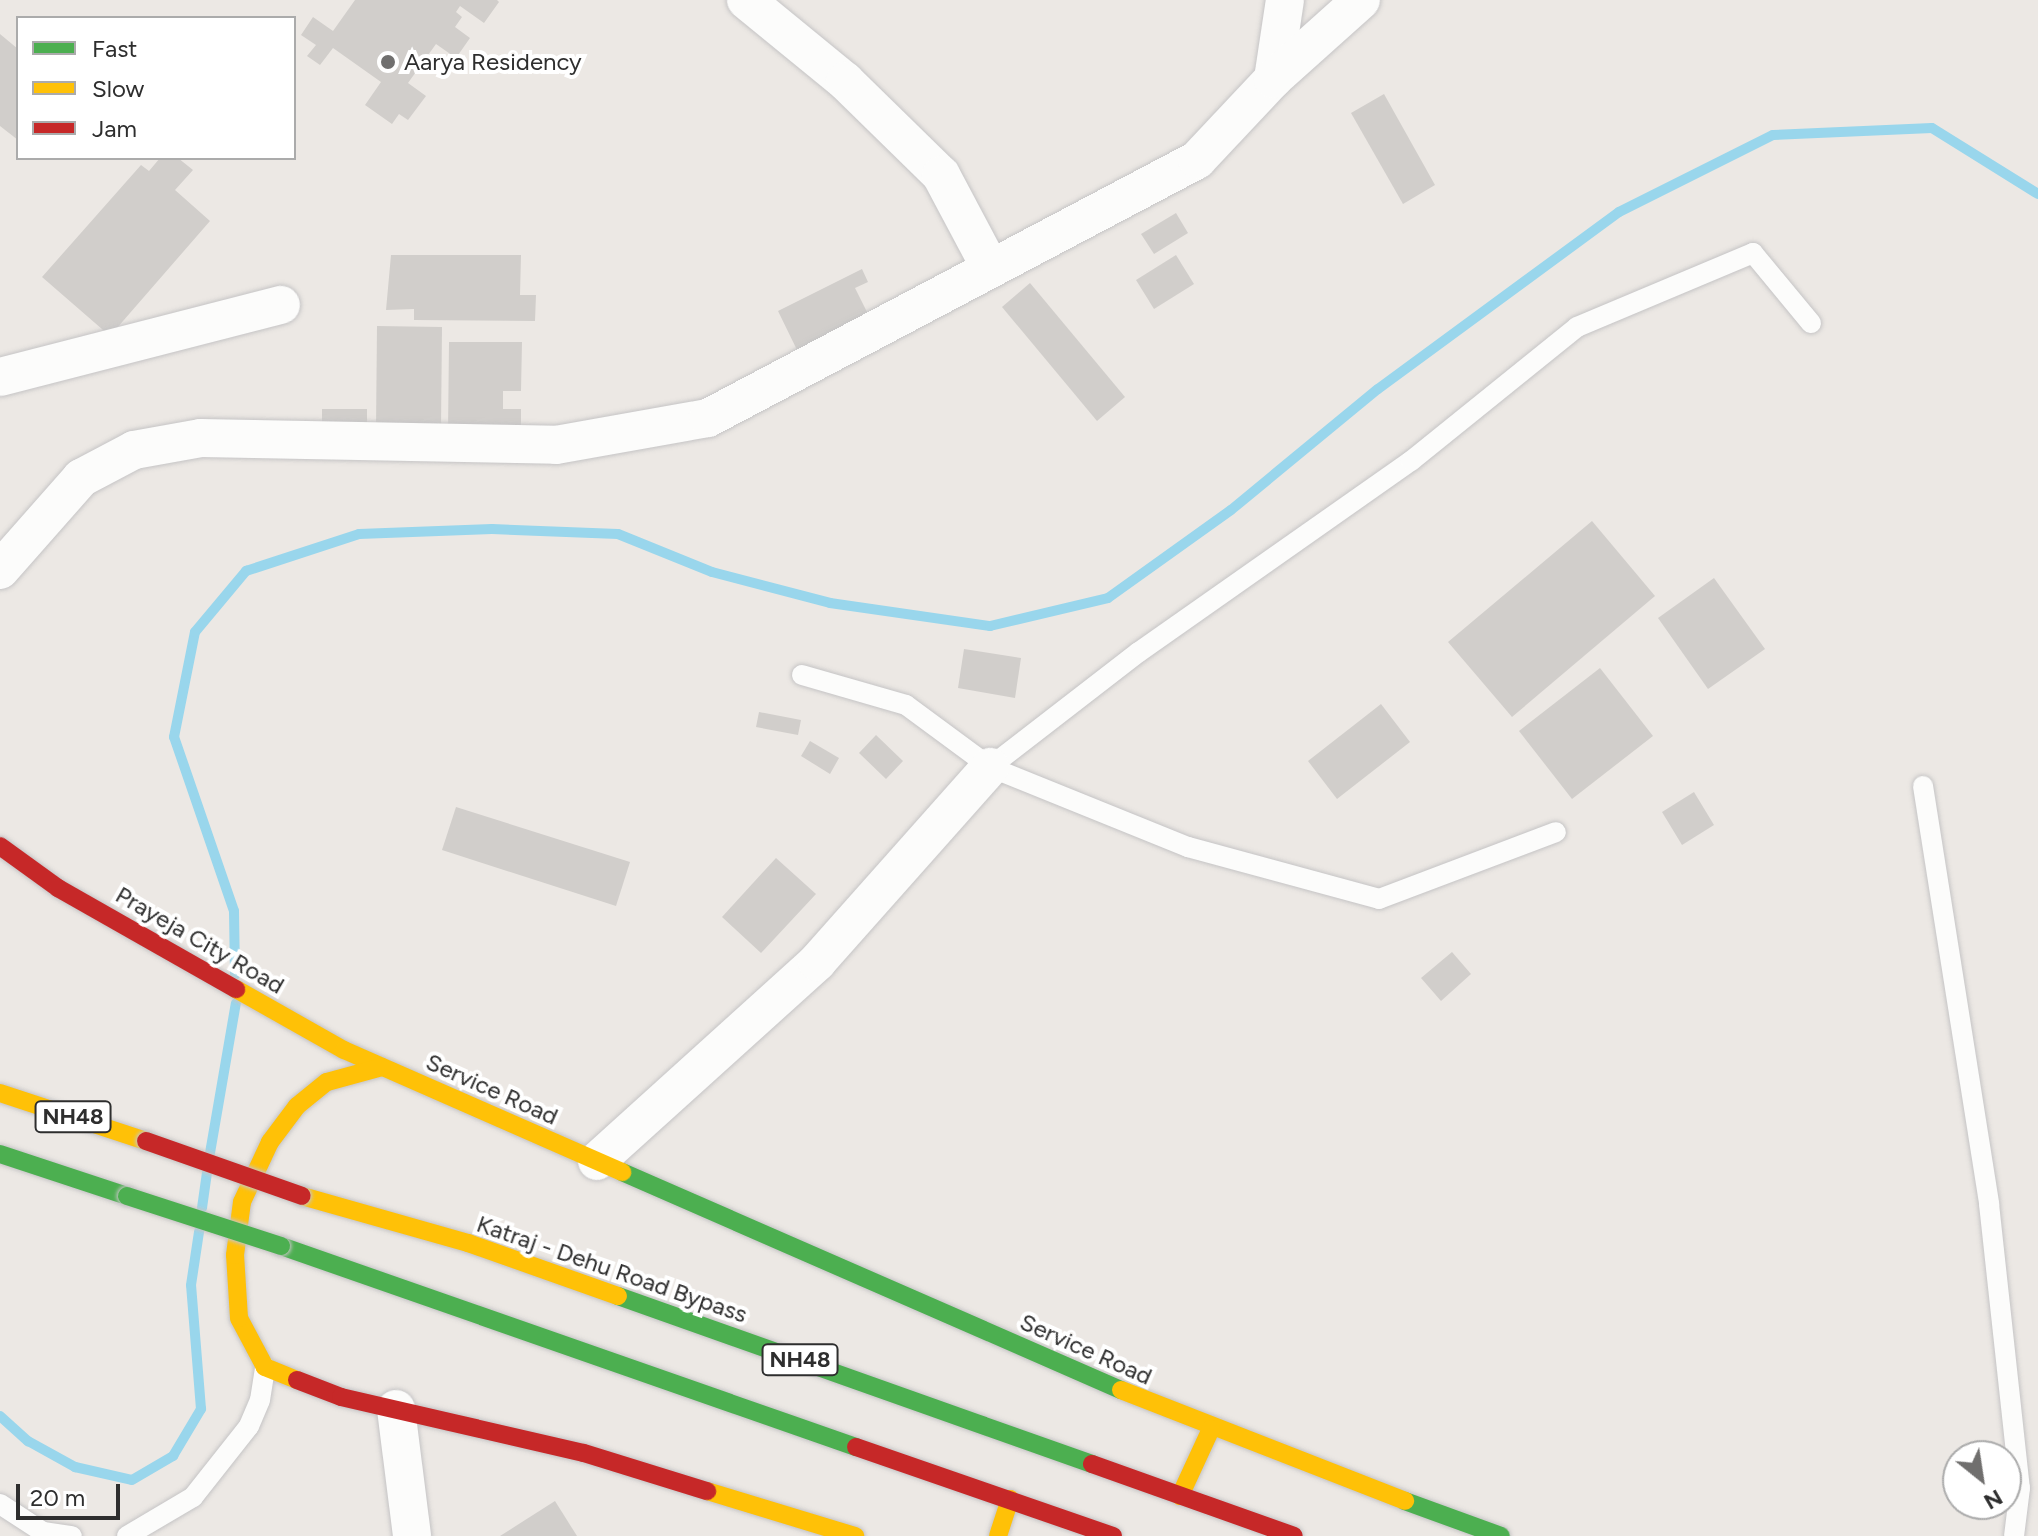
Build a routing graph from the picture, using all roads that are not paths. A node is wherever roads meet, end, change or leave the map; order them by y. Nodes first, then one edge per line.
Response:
1 (746, 0) edge
2 (1285, 0) edge
3 (1361, 0) edge
4 (1273, 79) junction
5 (991, 269) junction
6 (281, 305) dead end
7 (1811, 323) dead end
8 (0, 377) edge
9 (0, 570) edge
10 (802, 675) dead end
11 (990, 767) junction
12 (1923, 786) dead end
13 (1556, 832) dead end
14 (0, 846) edge
15 (382, 1067) junction
16 (0, 1093) edge
17 (0, 1154) edge
18 (597, 1161) junction
19 (265, 1367) junction
20 (396, 1409) junction
21 (1211, 1429) junction
22 (1180, 1496) junction
23 (1010, 1499) junction
24 (0, 1504) edge
25 (72, 1536) edge
26 (127, 1536) edge
27 (412, 1536) edge
28 (855, 1536) edge
29 (998, 1536) edge
30 (1113, 1536) edge
31 (1294, 1536) edge
32 (1501, 1536) edge
33 (2014, 1536) edge

1 - 5 street
2 - 4 street
3 - 4 street
4 - 5 street
5 - 9 street
6 - 8 street
7 - 11 lane
10 - 11 lane
11 - 13 lane
11 - 18 street
12 - 33 lane
14 - 15 main road, Prayeja City Road
15 - 18 main road, Service Road
15 - 19 main road
16 - 22 main road, Katraj - Dehu Road Bypass / NH48, bridge
17 - 23 main road, NH48, bridge
18 - 21 main road, Service Road
19 - 20 main road
19 - 26 lane
20 - 27 street
20 - 28 main road
21 - 22 main road
21 - 32 main road, Service Road
22 - 31 main road, Katraj - Dehu Road Bypass / NH48
23 - 29 main road
23 - 30 main road, NH48
24 - 25 lane

